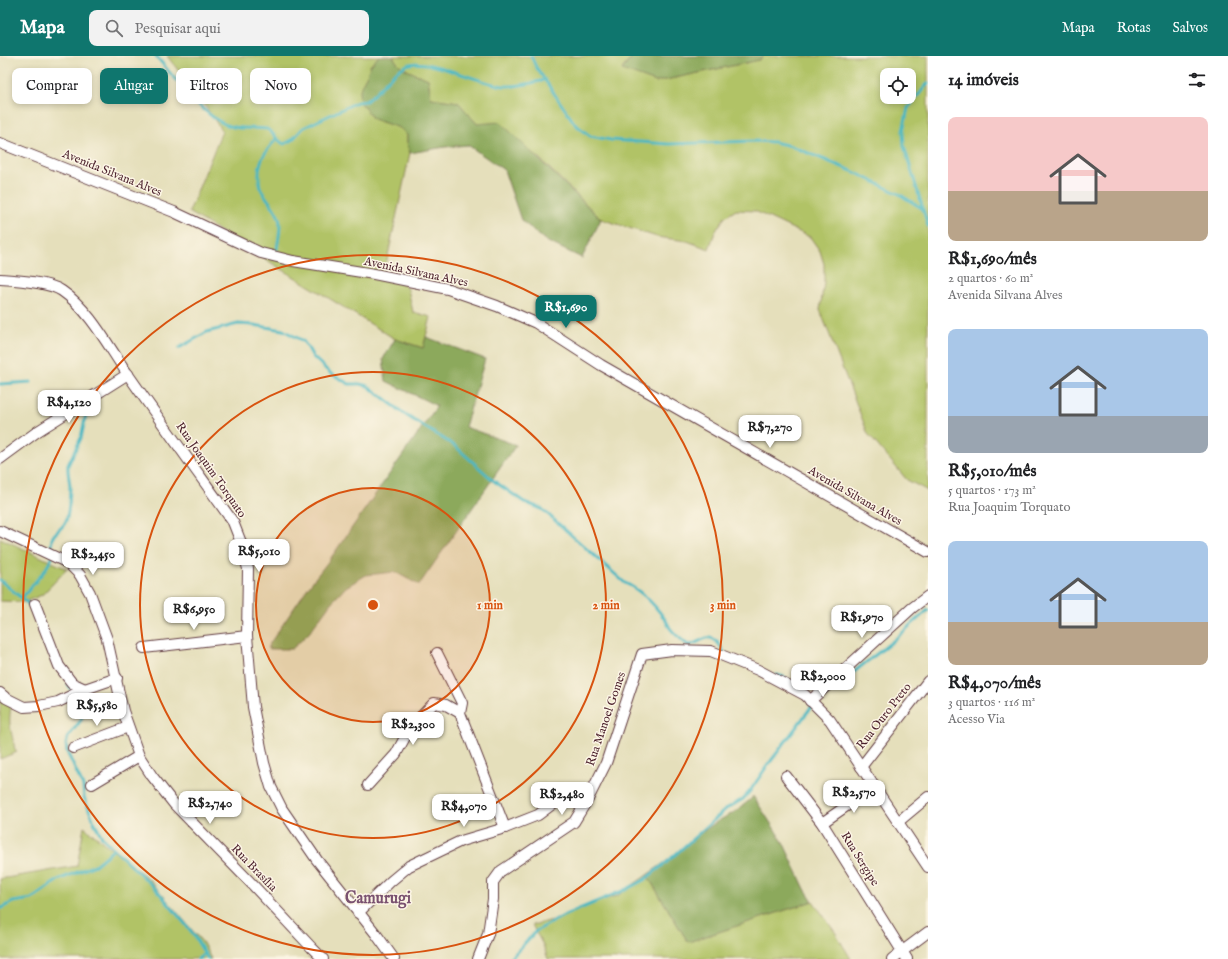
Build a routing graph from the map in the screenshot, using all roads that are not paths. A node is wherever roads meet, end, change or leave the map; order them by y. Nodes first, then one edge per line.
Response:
1 (0, 143) edge
2 (0, 279) edge
3 (128, 374) junction
4 (0, 460) edge
5 (0, 531) edge
6 (928, 552) edge
7 (928, 596) edge
8 (35, 604) dead end
9 (247, 636) junction
10 (144, 648) dead end
11 (437, 653) dead end
12 (117, 678) junction
13 (928, 681) edge
14 (85, 689) junction
15 (0, 693) edge
16 (810, 701) junction
17 (460, 714) junction
18 (128, 727) junction
19 (72, 748) dead end
20 (139, 756) junction
21 (861, 767) junction
22 (786, 776) dead end
23 (92, 784) dead end
24 (368, 786) dead end
25 (874, 787) junction
26 (928, 797) edge
27 (588, 799) junction
28 (898, 822) junction
29 (822, 823) junction
30 (505, 828) junction
31 (928, 866) edge
32 (358, 913) junction
33 (928, 932) edge
34 (905, 955) edge
35 (323, 959) edge
36 (394, 959) edge
37 (478, 959) edge
38 (892, 959) edge

1 - 6 street, Avenida Silvana Alves
2 - 3 street, Rua Joaquim Torquato
3 - 4 street
3 - 9 street, Rua Joaquim Torquato
5 - 12 street, Rua Brasília
7 - 16 street
8 - 14 street
9 - 10 street
9 - 32 street, Rua Joaquim Torquato
11 - 17 street
12 - 14 street
12 - 18 street, Rua Brasília
13 - 21 street, Rua Ouro Preto
14 - 15 street
16 - 21 street
16 - 27 street, Rua Manoel Gomes
17 - 24 street
17 - 30 street
18 - 19 street
18 - 20 street, Rua Brasília
20 - 23 street
20 - 35 street, Rua Brasília
21 - 25 street
22 - 29 street, Rua Sergipe
25 - 28 street
25 - 29 street
26 - 28 street
27 - 30 street
27 - 37 street, Rua Manoel Gomes
28 - 31 street
29 - 34 street, Rua Sergipe
30 - 32 street
32 - 36 street, Rua Joaquim Torquato
33 - 34 street
34 - 38 street

